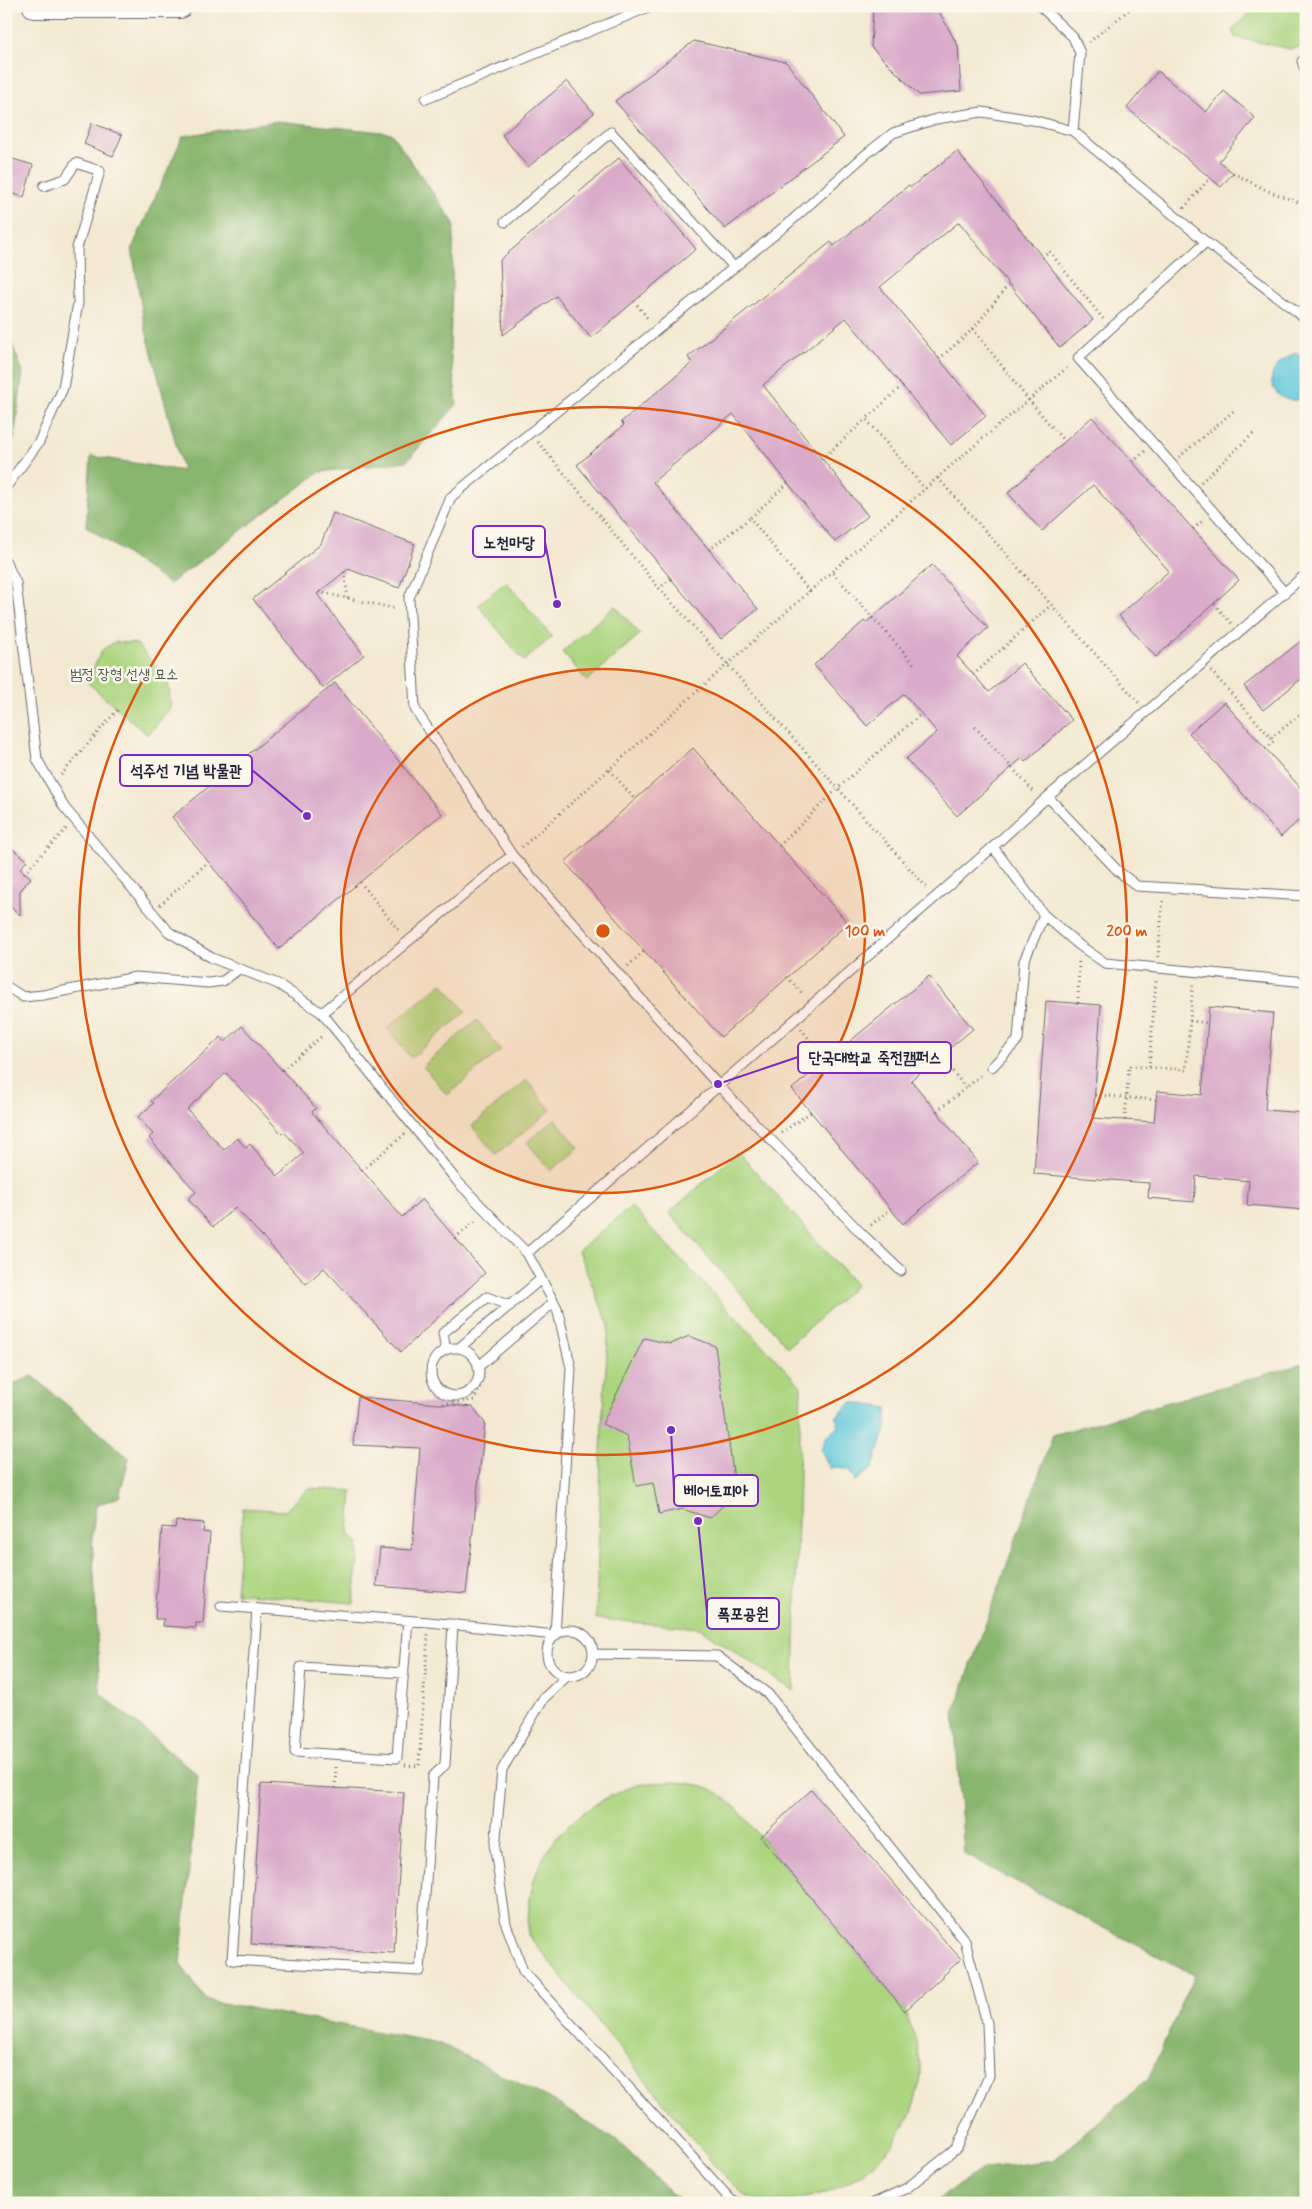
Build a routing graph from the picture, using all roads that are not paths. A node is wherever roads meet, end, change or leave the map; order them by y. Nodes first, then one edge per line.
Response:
1 (35, 6) edge
2 (180, 6) edge
3 (651, 6) edge
4 (1040, 6) edge
5 (1306, 60) edge
6 (1306, 72) edge
7 (426, 99) dead end
8 (1073, 131) junction
9 (44, 186) dead end
10 (505, 222) dead end
11 (1206, 242) junction
12 (734, 267) junction
13 (1306, 320) edge
14 (6, 486) edge
15 (6, 562) edge
16 (1306, 574) edge
17 (1284, 593) junction
18 (1046, 799) junction
19 (993, 847) junction
20 (512, 856) junction
21 (1306, 896) edge
22 (1044, 915) junction
23 (239, 969) junction
24 (1306, 982) edge
25 (6, 986) edge
26 (322, 1013) junction
27 (992, 1067) road end
28 (719, 1086) junction
29 (527, 1253) junction
30 (901, 1271) dead end
31 (541, 1279) junction
32 (554, 1302) junction
33 (510, 1306) junction
34 (459, 1348) junction
35 (446, 1350) junction
36 (478, 1367) junction
37 (220, 1606) dead end
38 (257, 1609) junction
39 (408, 1621) junction
40 (453, 1624) junction
41 (554, 1635) junction
42 (594, 1654) junction
43 (404, 1673) junction
44 (566, 1676) junction
45 (740, 2203) edge
46 (874, 2203) edge

1 - 2 main road
3 - 7 lane
4 - 8 lane
5 - 6 lane
8 - 11 lane
8 - 12 lane
9 - 14 lane
10 - 12 lane
11 - 13 lane
11 - 17 lane
12 - 20 lane
15 - 23 lane
16 - 17 lane
17 - 18 lane
18 - 19 lane
18 - 21 lane
19 - 22 lane
19 - 28 lane
20 - 26 lane
20 - 28 lane
22 - 24 lane
22 - 27 lane
23 - 25 lane
23 - 26 lane
26 - 29 lane
28 - 29 lane
28 - 30 lane
29 - 31 lane
31 - 32 lane
31 - 33 lane
32 - 36 lane
32 - 41 lane
33 - 34 lane
33 - 35 lane
34 - 35 lane
34 - 36 lane
35 - 36 lane
37 - 38 lane
38 - 39 lane
38 - 40 lane
39 - 40 lane
39 - 43 lane
40 - 41 lane
41 - 42 lane
41 - 44 lane
42 - 44 lane
42 - 46 lane
43 - 43 lane
44 - 45 lane

